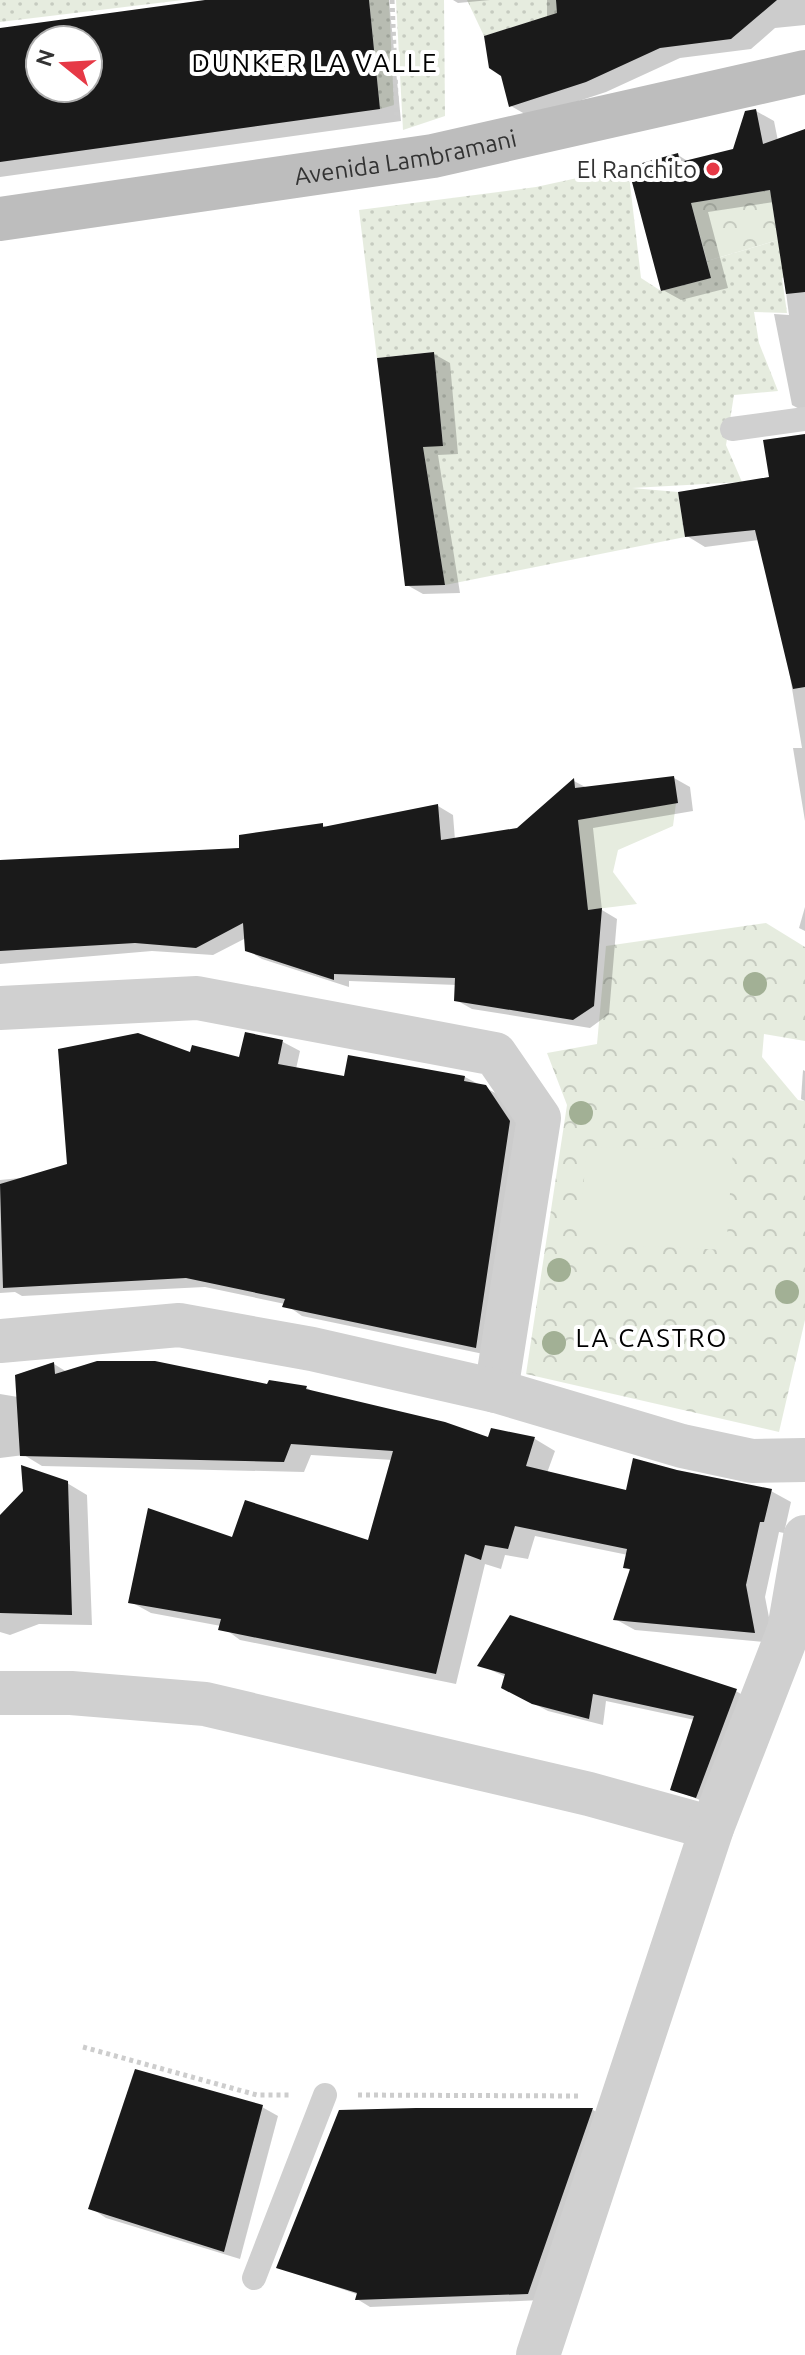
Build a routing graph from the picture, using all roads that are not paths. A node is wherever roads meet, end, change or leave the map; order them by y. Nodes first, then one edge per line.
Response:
1 (805, 72) edge
2 (0, 219) edge
3 (805, 419) edge
4 (732, 429) dead end
5 (0, 1008) edge
6 (0, 1341) edge
7 (496, 1391) junction
8 (805, 1460) edge
9 (805, 1537) edge
10 (0, 1693) edge
11 (712, 1828) junction
12 (325, 2095) dead end
13 (254, 2278) dead end
14 (538, 2355) edge

1 - 2 main road, Avenida Lambramani
3 - 4 lane
5 - 7 street
6 - 7 street
7 - 8 street
9 - 11 street
10 - 11 street
11 - 14 street
12 - 13 lane

